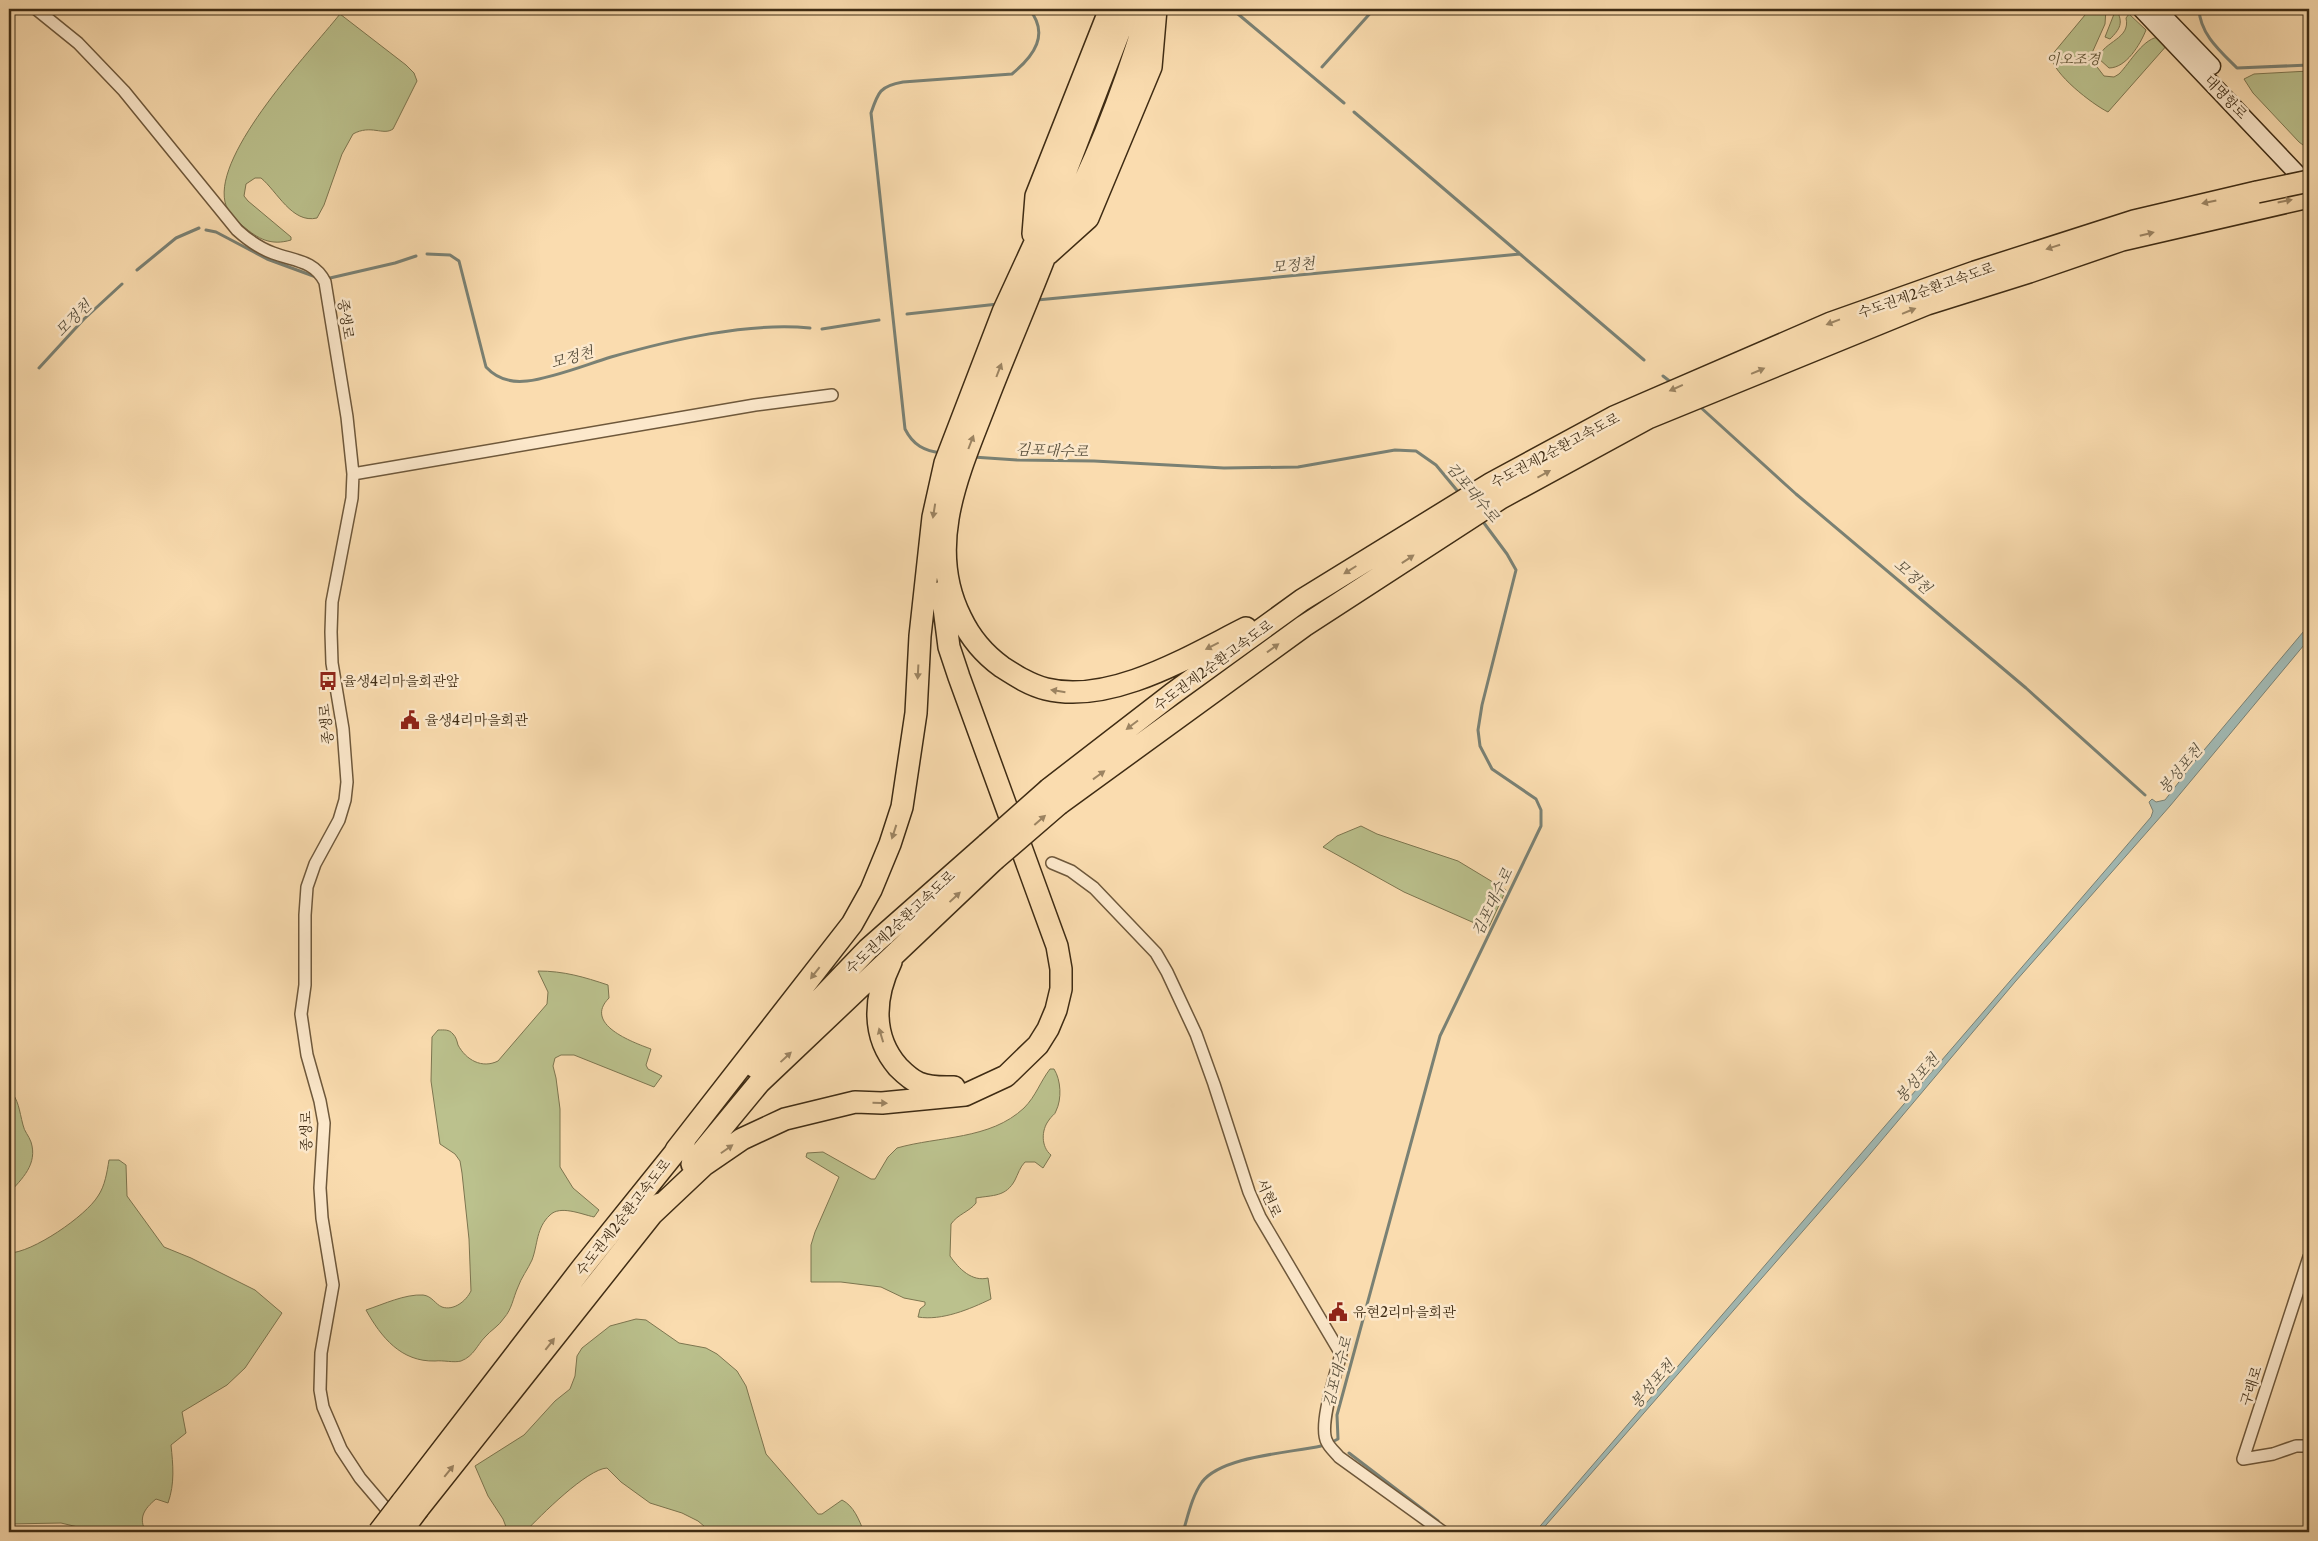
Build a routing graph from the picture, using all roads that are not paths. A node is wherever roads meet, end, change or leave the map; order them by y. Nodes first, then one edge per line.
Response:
1 (36, 9) edge
2 (1112, 9) edge
3 (1121, 9) edge
4 (1128, 9) edge
5 (1144, 9) edge
6 (1152, 9) edge
7 (2141, 9) edge
8 (2157, 9) edge
9 (2309, 170) edge
10 (2309, 180) edge
11 (2309, 186) edge
12 (2309, 196) edge
13 (2259, 199) junction
14 (1040, 256) junction
15 (1008, 322) junction
16 (832, 395) dead end
17 (353, 474) junction
18 (1457, 515) junction
19 (937, 563) junction
20 (1302, 600) junction
21 (1054, 796) junction
22 (991, 852) junction
23 (1052, 863) dead end
24 (934, 917) junction
25 (676, 1150) junction
26 (651, 1215) junction
27 (2309, 1257) edge
28 (2309, 1446) edge
29 (410, 1505) junction
30 (380, 1532) edge
31 (401, 1532) edge
32 (406, 1532) edge
33 (1443, 1532) edge

1 - 17 street, 종생로
2 - 14 highway
3 - 14 highway
4 - 14 highway
5 - 14 highway
6 - 14 highway
7 - 11 main road, 대명항로
8 - 9 main road, 대명항로
10 - 13 highway, 수도권제2순환고속도로, bridge
13 -> 12 highway, 수도권제2순환고속도로
13 - 18 highway, 수도권제2순환고속도로
14 - 15 highway
14 - 15 highway
15 - 19 highway
16 - 17 street
17 - 32 street, 종생로
18 -> 20 highway, 수도권제2순환고속도로
21 -> 18 highway, 수도권제2순환고속도로
20 -> 19 highway
19 -> 24 highway
19 -> 25 highway
26 -> 19 highway
20 -> 21 highway, 수도권제2순환고속도로
21 - 22 highway, 수도권제2순환고속도로, bridge
24 -> 22 highway, 수도권제2순환고속도로
22 - 25 highway, 수도권제2순환고속도로
23 - 33 street, 서현로
26 -> 24 highway, 수도권제2순환고속도로
25 - 29 highway, 수도권제2순환고속도로
29 -> 26 highway, 수도권제2순환고속도로
27 - 28 street, 구래로
29 - 30 highway, 수도권제2순환고속도로, bridge
29 - 31 highway, 수도권제2순환고속도로, bridge

